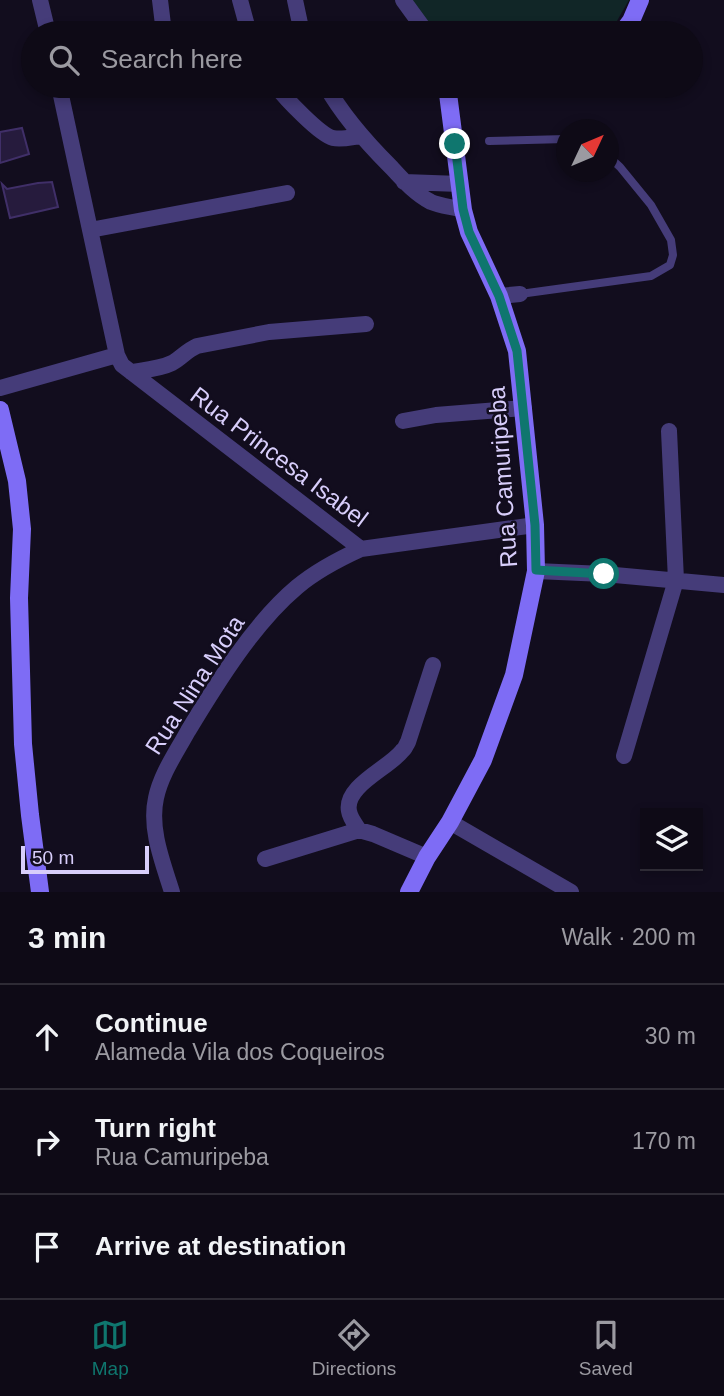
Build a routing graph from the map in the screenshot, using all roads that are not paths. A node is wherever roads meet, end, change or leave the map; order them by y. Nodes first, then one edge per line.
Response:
1 (40, 0) edge
2 (160, 0) edge
3 (240, 0) edge
4 (295, 0) edge
5 (403, 0) edge
6 (640, 0) edge
7 (45, 21) edge
8 (163, 21) edge
9 (246, 21) edge
10 (299, 21) edge
11 (418, 21) edge
12 (631, 21) edge
13 (62, 98) edge
14 (287, 98) edge
15 (334, 98) edge
16 (449, 98) edge
17 (361, 136) junction
18 (556, 139) edge
19 (489, 141) dead end
20 (619, 166) edge
21 (404, 182) junction
22 (460, 184) junction
23 (287, 193) dead end
24 (463, 209) junction
25 (90, 230) junction
26 (520, 294) joint
27 (499, 296) junction
28 (366, 324) dead end
29 (117, 355) junction
30 (131, 372) junction
31 (0, 388) edge
32 (524, 408) junction
33 (0, 410) edge
34 (403, 421) dead end
35 (669, 431) dead end
36 (535, 525) junction
37 (361, 549) junction
38 (536, 570) junction
39 (676, 580) junction
40 (724, 585) edge
41 (433, 666) dead end
42 (624, 755) dead end
43 (450, 822) junction
44 (359, 830) junction
45 (427, 857) junction
46 (265, 859) dead end
47 (40, 892) edge
48 (172, 892) edge
49 (409, 892) edge
50 (571, 892) edge

1 - 7 street
2 - 8 street
3 - 9 street
4 - 10 street
5 - 11 street
6 - 12 main road
13 - 25 street, Rua Princesa Isabel
14 - 17 street
15 - 17 street
16 - 22 main road, Rua Camuripeba
17 - 21 street
18 - 19 lane
20 - 26 lane
21 - 22 street
21 - 24 street
22 - 24 main road, Rua Camuripeba
23 - 25 street
24 - 27 main road, Rua Camuripeba
25 - 29 street, Rua Princesa Isabel
26 - 27 street
27 - 32 main road, Rua Camuripeba
28 - 30 street, Rua Princesa Isabel
29 - 30 street, Rua Princesa Isabel
29 - 31 street
30 - 37 street, Rua Princesa Isabel
32 - 34 street
32 - 36 main road, Rua Camuripeba
33 - 47 main road
35 - 39 street
36 - 37 street, Rua Princesa Isabel
36 - 38 main road, Rua Camuripeba
37 - 48 street, Rua Nina Mota
38 - 39 street
38 - 43 main road, Rua Camuripeba
39 - 40 street
39 - 42 street
41 - 44 street
43 - 45 main road, Rua Camuripeba
43 - 50 street
44 - 45 street
44 - 46 street
45 - 49 main road, Rua Camuripeba

